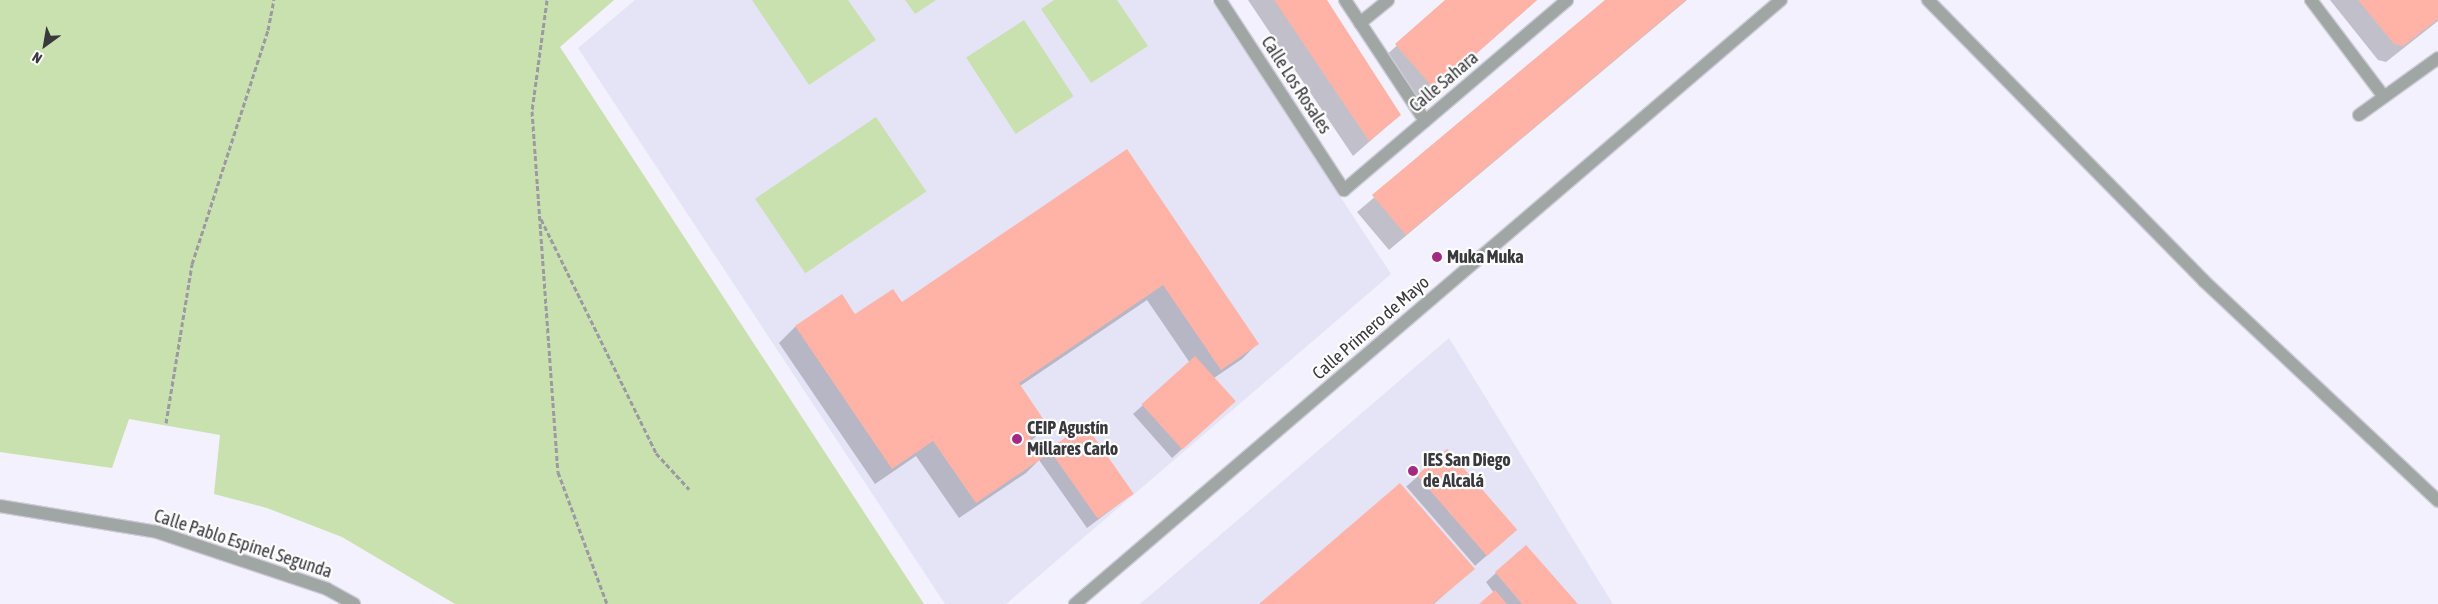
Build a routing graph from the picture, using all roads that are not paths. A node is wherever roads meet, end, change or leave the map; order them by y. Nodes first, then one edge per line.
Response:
1 (1220, 0) edge
2 (1345, 0) edge
3 (1388, 0) edge
4 (1567, 0) edge
5 (1781, 0) edge
6 (1928, 0) edge
7 (2311, 0) edge
8 (1360, 22) junction
9 (2438, 58) edge
10 (2384, 97) junction
11 (2359, 115) dead end
12 (1425, 121) junction
13 (1344, 190) joint
14 (2438, 501) edge
15 (0, 506) edge
16 (354, 604) edge
17 (1075, 604) edge

1 - 13 street, Calle Los Rosales
2 - 8 street
3 - 8 street
4 - 12 street, Calle Sahara
5 - 17 street, Calle Primero de Mayo
6 - 14 street
7 - 10 street
8 - 12 street
9 - 10 street
10 - 11 street
12 - 13 street, Calle Sahara
15 - 16 street, Calle Pablo Espinel Segunda

